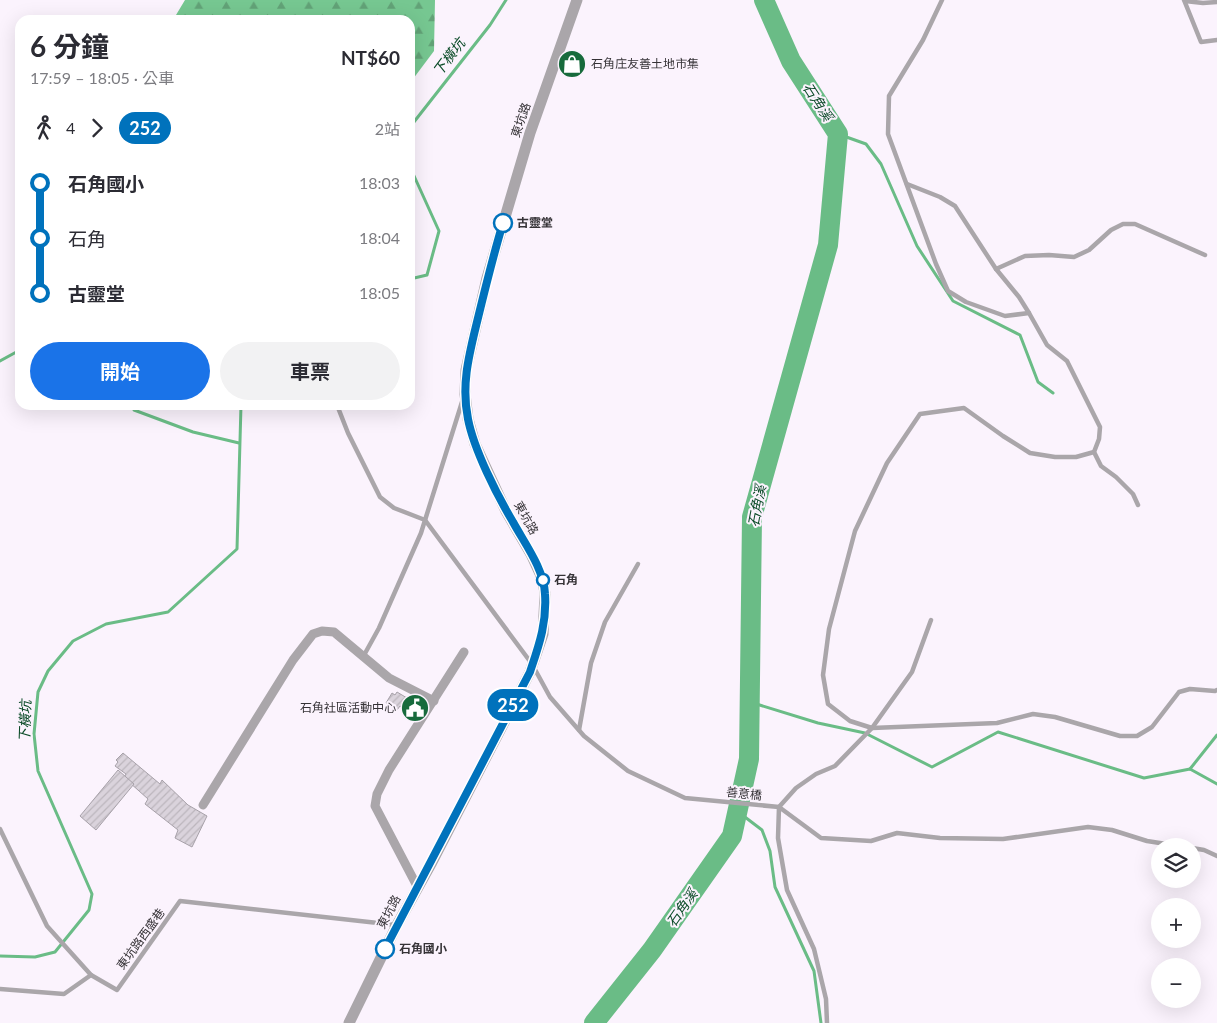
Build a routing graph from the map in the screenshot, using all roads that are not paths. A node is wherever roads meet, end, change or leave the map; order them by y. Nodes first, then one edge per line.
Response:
1 (577, 0) edge
2 (942, 0) edge
3 (1185, 1) edge
4 (1217, 2) edge
5 (1217, 40) edge
6 (907, 184) junction
7 (1204, 255) dead end
8 (996, 269) junction
9 (1029, 313) junction
10 (464, 394) junction
11 (339, 410) edge
12 (1094, 452) junction
13 (1138, 504) dead end
14 (424, 520) junction
15 (638, 564) dead end
16 (931, 620) dead end
17 (464, 652) dead end
18 (363, 657) junction
19 (532, 664) junction
20 (1217, 690) edge
21 (434, 701) junction
22 (872, 728) junction
23 (579, 730) junction
24 (203, 806) dead end
25 (779, 807) junction
26 (0, 829) edge
27 (1151, 842) edge
28 (1201, 850) edge
29 (1217, 856) edge
30 (418, 888) junction
31 (397, 925) junction
32 (91, 976) junction
33 (0, 989) edge
34 (349, 1023) edge
35 (828, 1023) edge

1 - 10 street, 東坑路
2 - 6 lane
3 - 4 lane
3 - 5 lane
6 - 8 lane
6 - 9 lane
7 - 8 lane
8 - 9 lane
9 - 12 lane
10 - 14 lane
10 - 19 street, 東坑路
11 - 14 lane
12 - 13 lane
12 - 22 lane
14 - 18 lane
14 - 19 lane, 善意橋
15 - 23 lane
16 - 22 lane
17 - 21 street
18 - 21 street
18 - 24 street
19 - 23 lane, 善意橋
19 - 30 street, 東坑路
20 - 22 lane
21 - 30 street
22 - 25 lane
23 - 25 lane, 善意橋
25 - 27 lane
25 - 35 lane
26 - 32 lane
28 - 29 lane
30 - 31 street, 東坑路
31 - 32 lane, 東坑路西盛巷
31 - 34 street, 東坑路
32 - 33 lane

